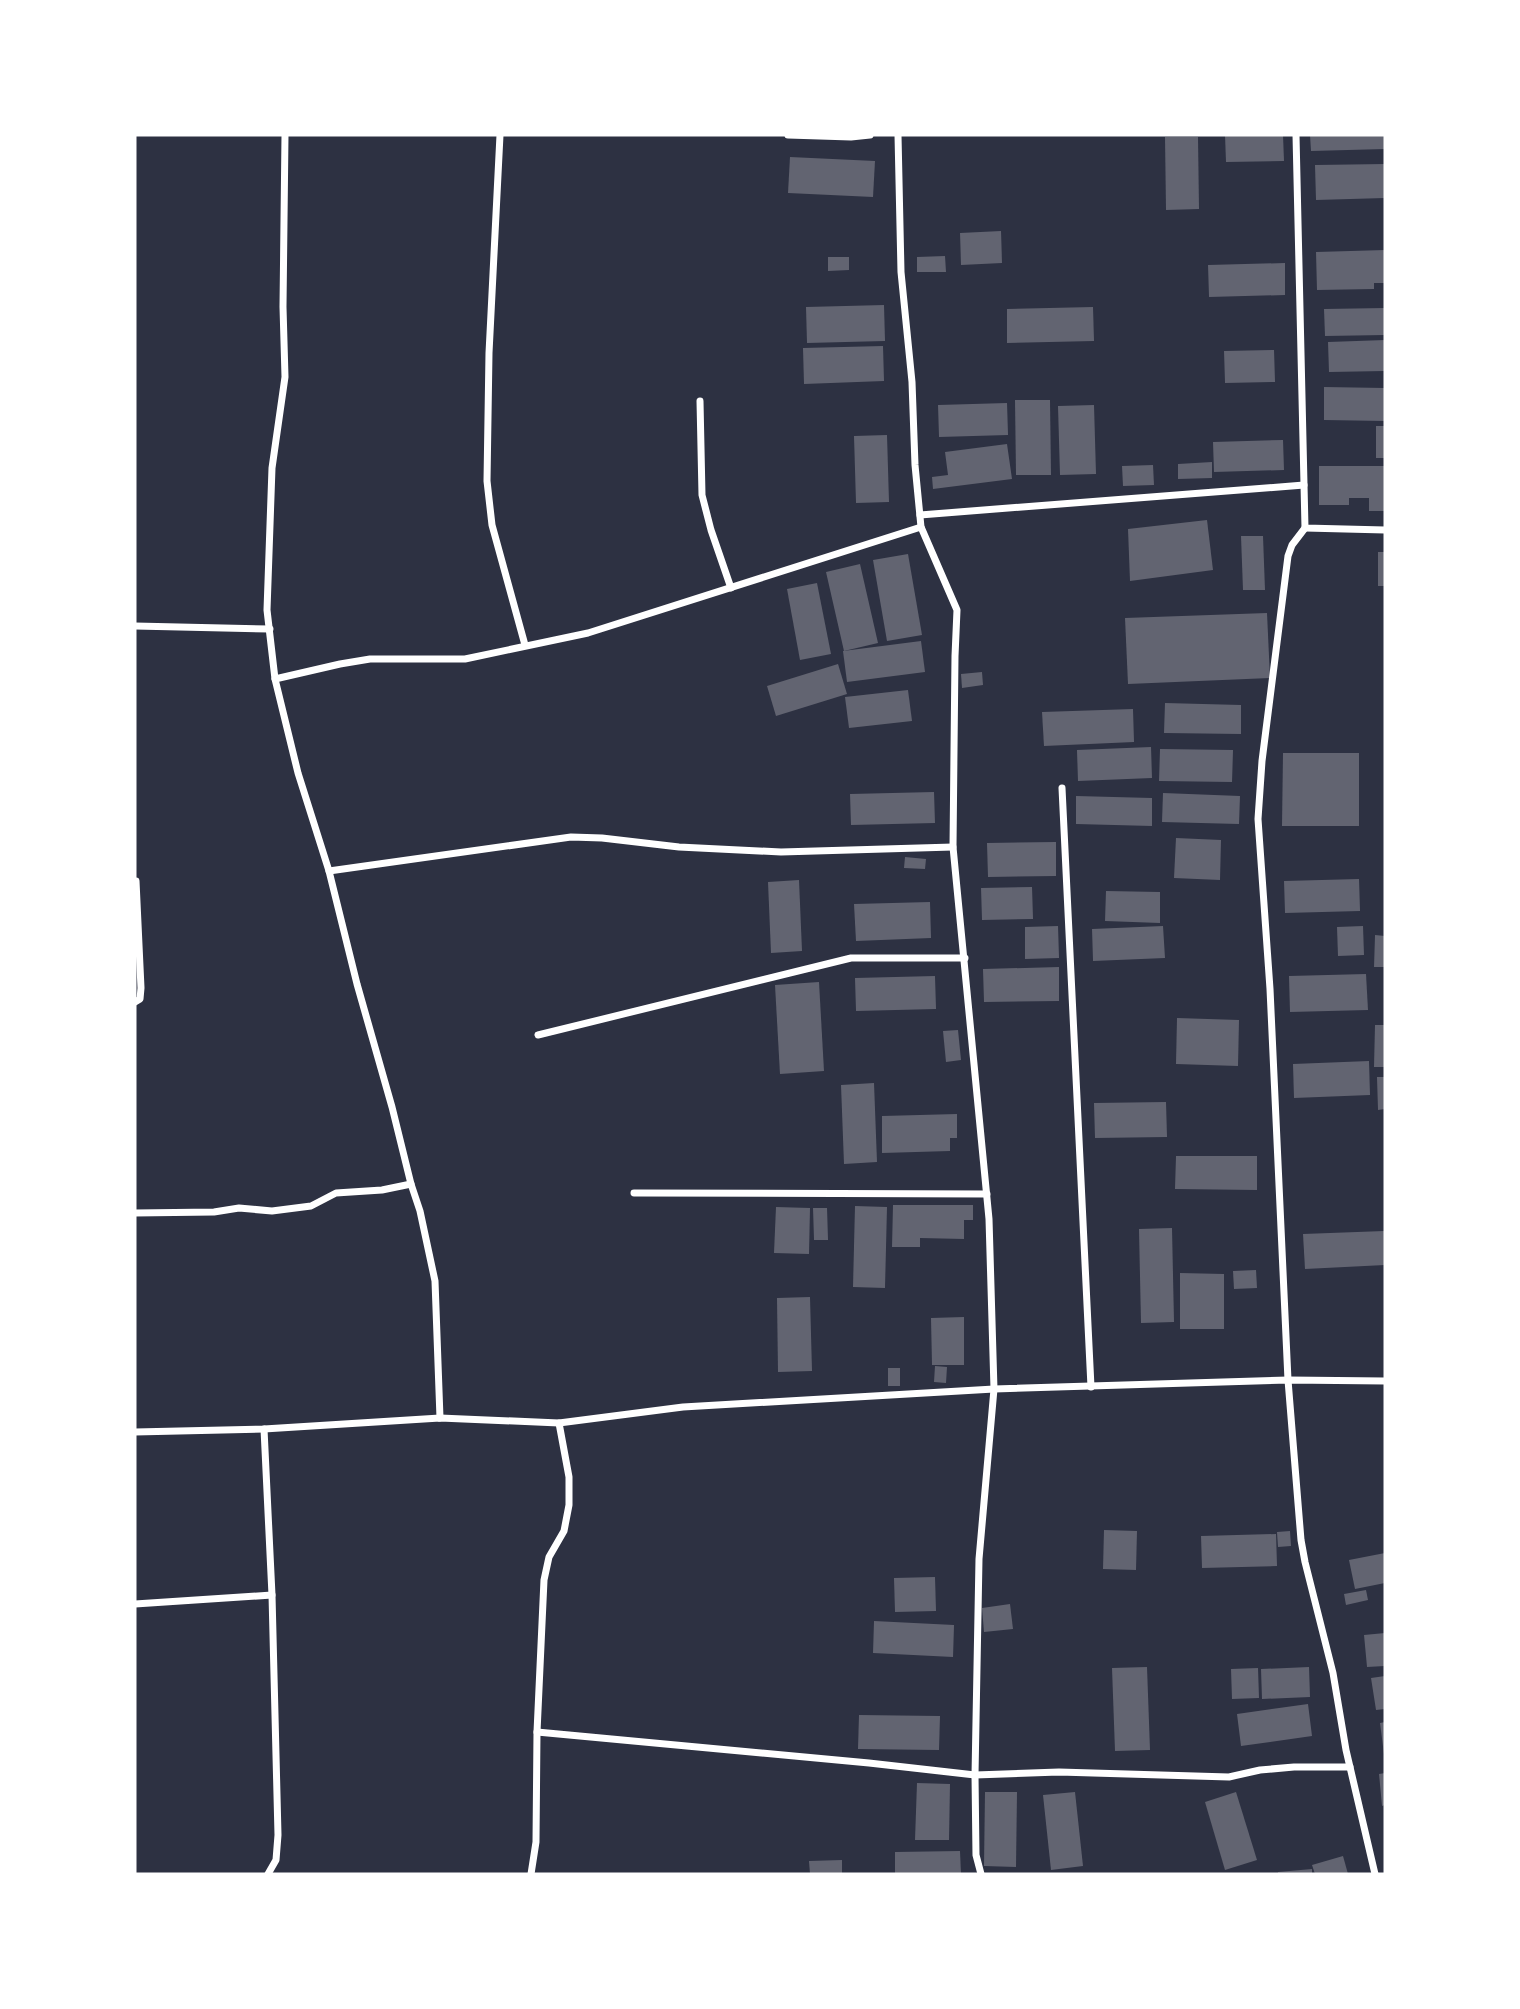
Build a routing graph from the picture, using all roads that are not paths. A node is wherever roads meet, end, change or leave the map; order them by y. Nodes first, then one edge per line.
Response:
1 (285, 135) edge
2 (500, 135) edge
3 (788, 135) edge
4 (870, 135) edge
5 (898, 135) edge
6 (1296, 135) edge
7 (700, 401) dead end
8 (1304, 485) junction
9 (920, 515) junction
10 (921, 527) junction
11 (1305, 528) junction
12 (1385, 530) edge
13 (731, 587) junction
14 (135, 626) edge
15 (270, 629) junction
16 (525, 645) junction
17 (275, 679) junction
18 (1062, 788) dead end
19 (953, 847) junction
20 (329, 871) junction
21 (136, 881) dead end
22 (965, 958) junction
23 (135, 1002) edge
24 (538, 1035) dead end
25 (411, 1184) junction
26 (634, 1193) dead end
27 (987, 1194) junction
28 (135, 1213) edge
29 (1288, 1380) junction
30 (1385, 1381) edge
31 (1091, 1387) junction
32 (994, 1389) junction
33 (440, 1418) junction
34 (559, 1423) junction
35 (264, 1429) junction
36 (135, 1432) edge
37 (272, 1595) junction
38 (135, 1604) edge
39 (537, 1732) junction
40 (1350, 1767) junction
41 (975, 1775) junction
42 (268, 1874) edge
43 (531, 1874) edge
44 (981, 1874) edge
45 (1375, 1874) edge

1 - 15 street
2 - 16 street
3 - 4 street
5 - 9 street
6 - 8 street
7 - 13 street
8 - 9 street
8 - 11 street
9 - 10 street
10 - 13 street
10 - 19 street
11 - 12 street
11 - 29 street
13 - 16 street
14 - 15 street
15 - 17 street
16 - 17 street
17 - 20 street
18 - 31 street
19 - 20 street
19 - 22 street
20 - 25 street
21 - 23 street
22 - 24 street
22 - 27 street
25 - 28 street
25 - 33 street
26 - 27 street
27 - 32 street
29 - 30 street
29 - 31 street
29 - 40 street
31 - 32 street
32 - 34 street
32 - 41 street
33 - 34 street
33 - 35 street
34 - 39 street
35 - 36 street
35 - 37 street
37 - 38 street
37 - 42 street
39 - 41 street
39 - 43 street
40 - 41 street
40 - 45 street
41 - 44 street

